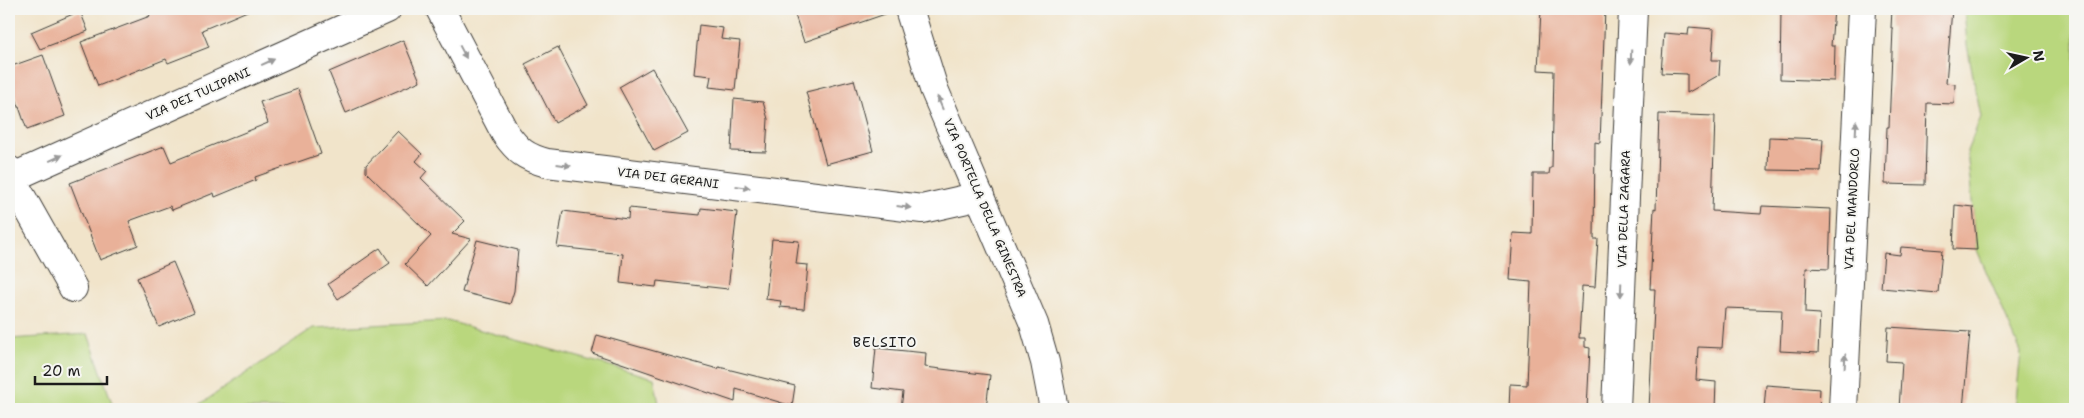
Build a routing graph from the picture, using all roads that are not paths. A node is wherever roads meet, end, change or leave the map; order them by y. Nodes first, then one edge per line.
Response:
1 (387, 9) edge
2 (440, 9) edge
3 (909, 9) edge
4 (1633, 9) edge
5 (1862, 9) edge
6 (10, 176) edge
7 (980, 196) junction
8 (73, 288) dead end
9 (1054, 409) edge
10 (1616, 409) edge
11 (1843, 409) edge

6 -> 1 street, VIA DEI TULIPANI
2 -> 7 street, VIA DEI GERANI
7 -> 3 street, VIA PORTELLA DELLA GINESTRA
4 -> 10 street, VIA DELLA ZAGARA
11 -> 5 street, VIA DEL MANDORLO
6 - 8 street
7 - 9 street, VIA PORTELLA DELLA GINESTRA

